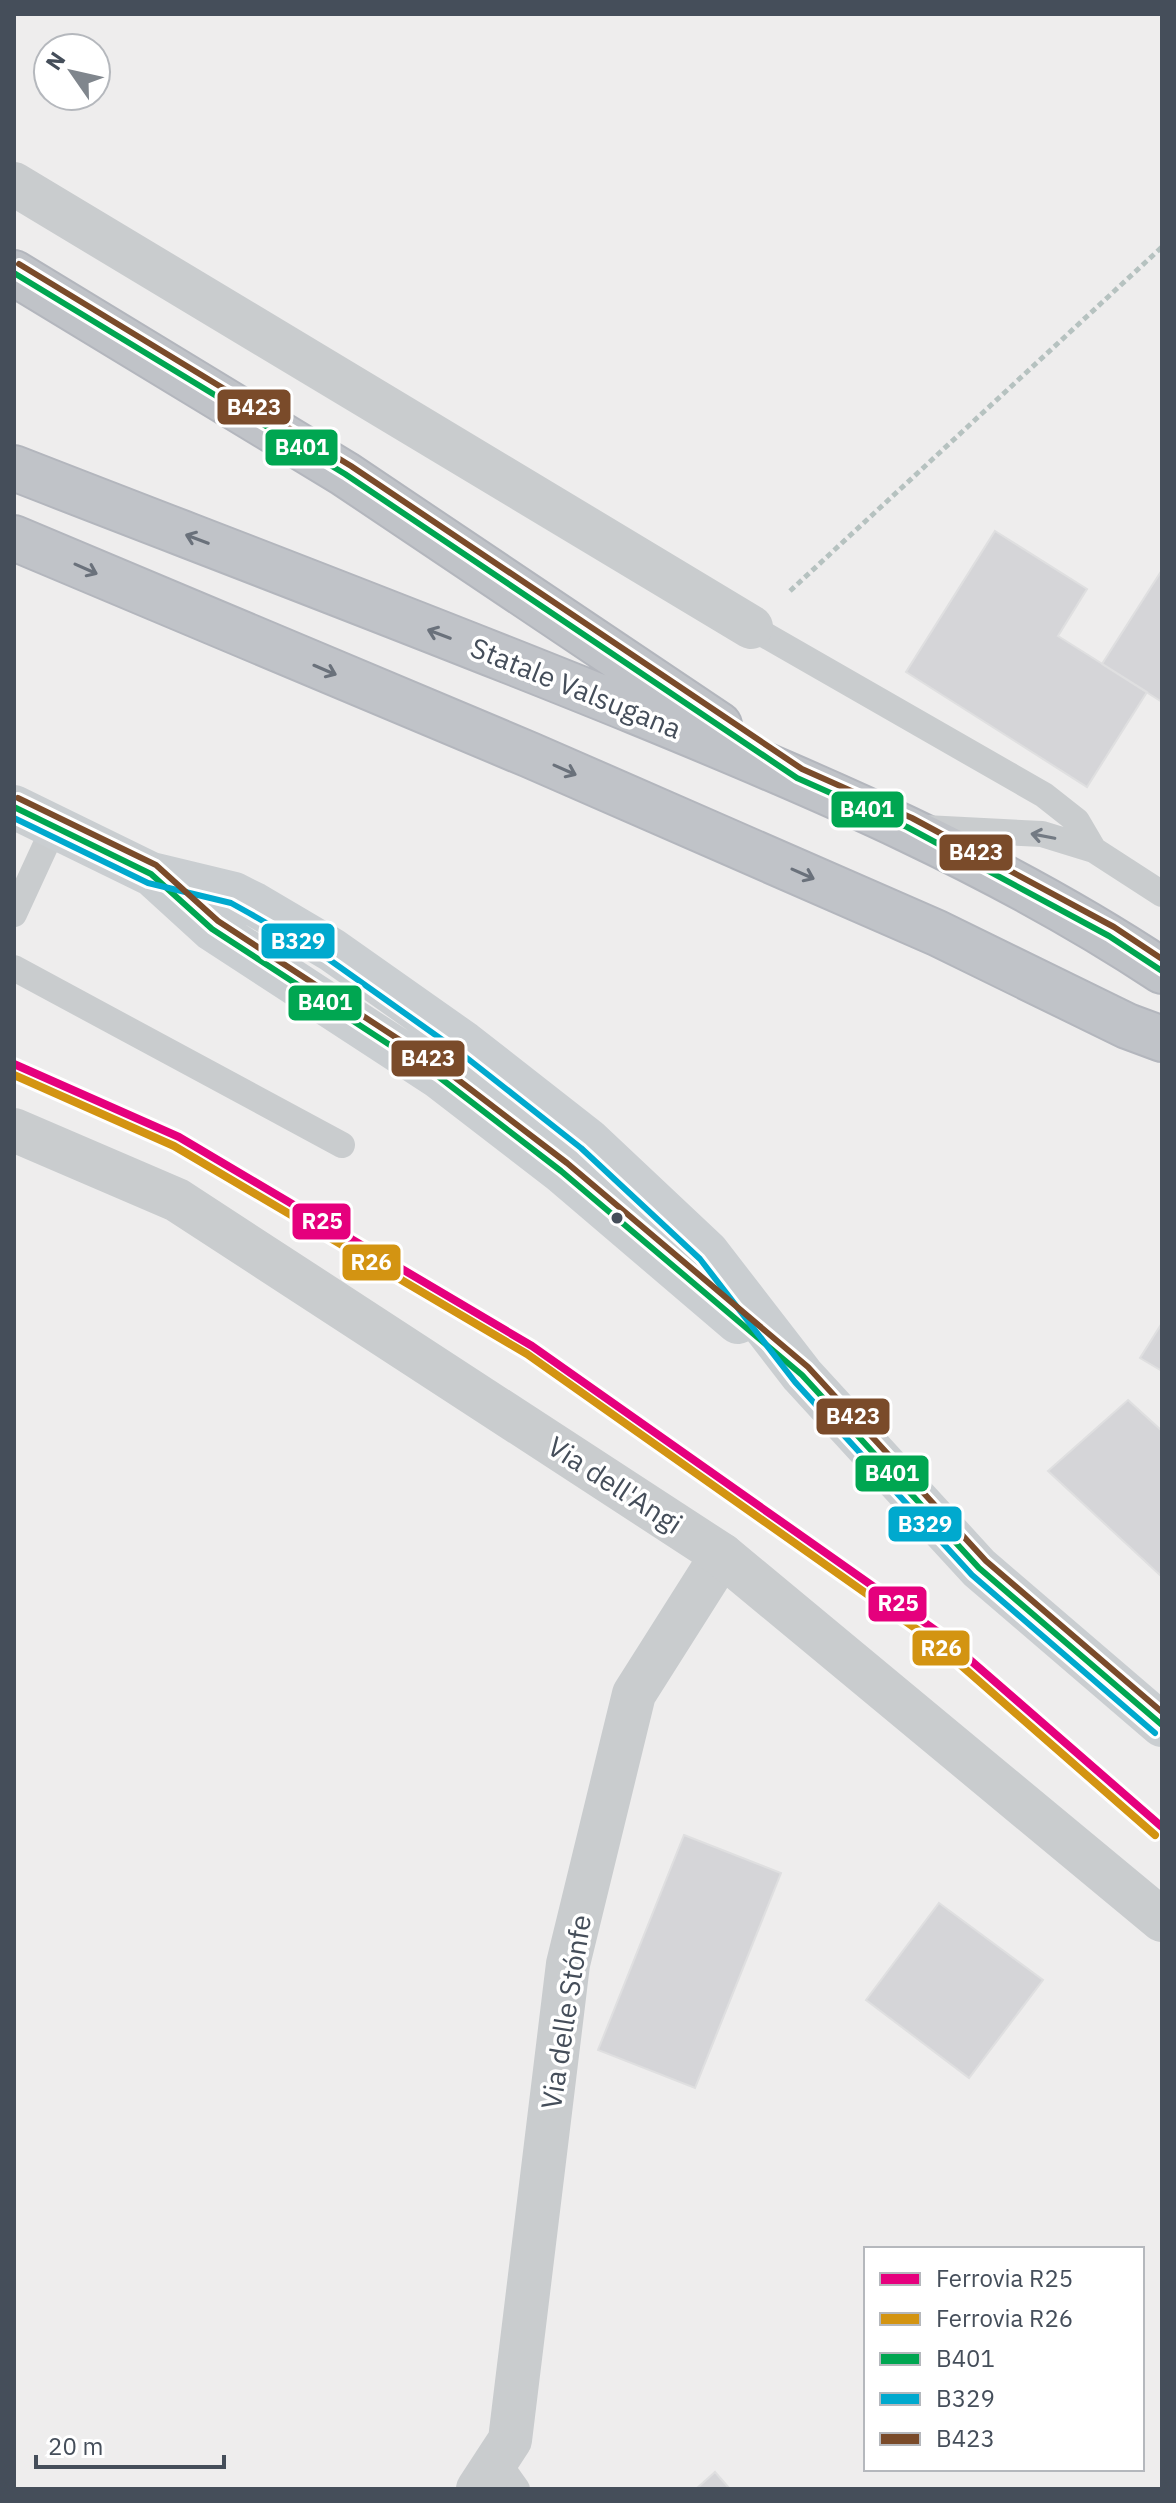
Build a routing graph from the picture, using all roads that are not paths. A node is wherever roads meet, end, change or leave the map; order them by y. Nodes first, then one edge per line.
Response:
1 (14, 184) edge
2 (14, 273) edge
3 (14, 468) edge
4 (14, 538) edge
5 (751, 627) joint
6 (797, 778) junction
7 (14, 807) edge
8 (55, 825) junction
9 (907, 827) junction
10 (1094, 850) junction
11 (1162, 894) edge
12 (14, 914) edge
13 (14, 968) edge
14 (1162, 971) edge
15 (1162, 1039) edge
16 (14, 1130) edge
17 (342, 1145) dead end
18 (722, 1555) junction
19 (1162, 1725) edge
20 (1162, 1920) edge
21 (498, 2480) edge

1 - 5 street
2 - 6 highway
6 -> 3 highway, Statale Valsugana
4 -> 15 highway
5 - 10 lane
6 - 9 highway, Statale Valsugana
7 - 8 main road
8 - 12 lane
8 - 19 main road
10 -> 9 lane
9 - 14 highway, Statale Valsugana
10 - 11 lane
13 - 17 lane
16 - 18 street, Via dell'Angi
18 - 20 street, Via dell'Angi
18 - 21 street, Via delle Stónfe

